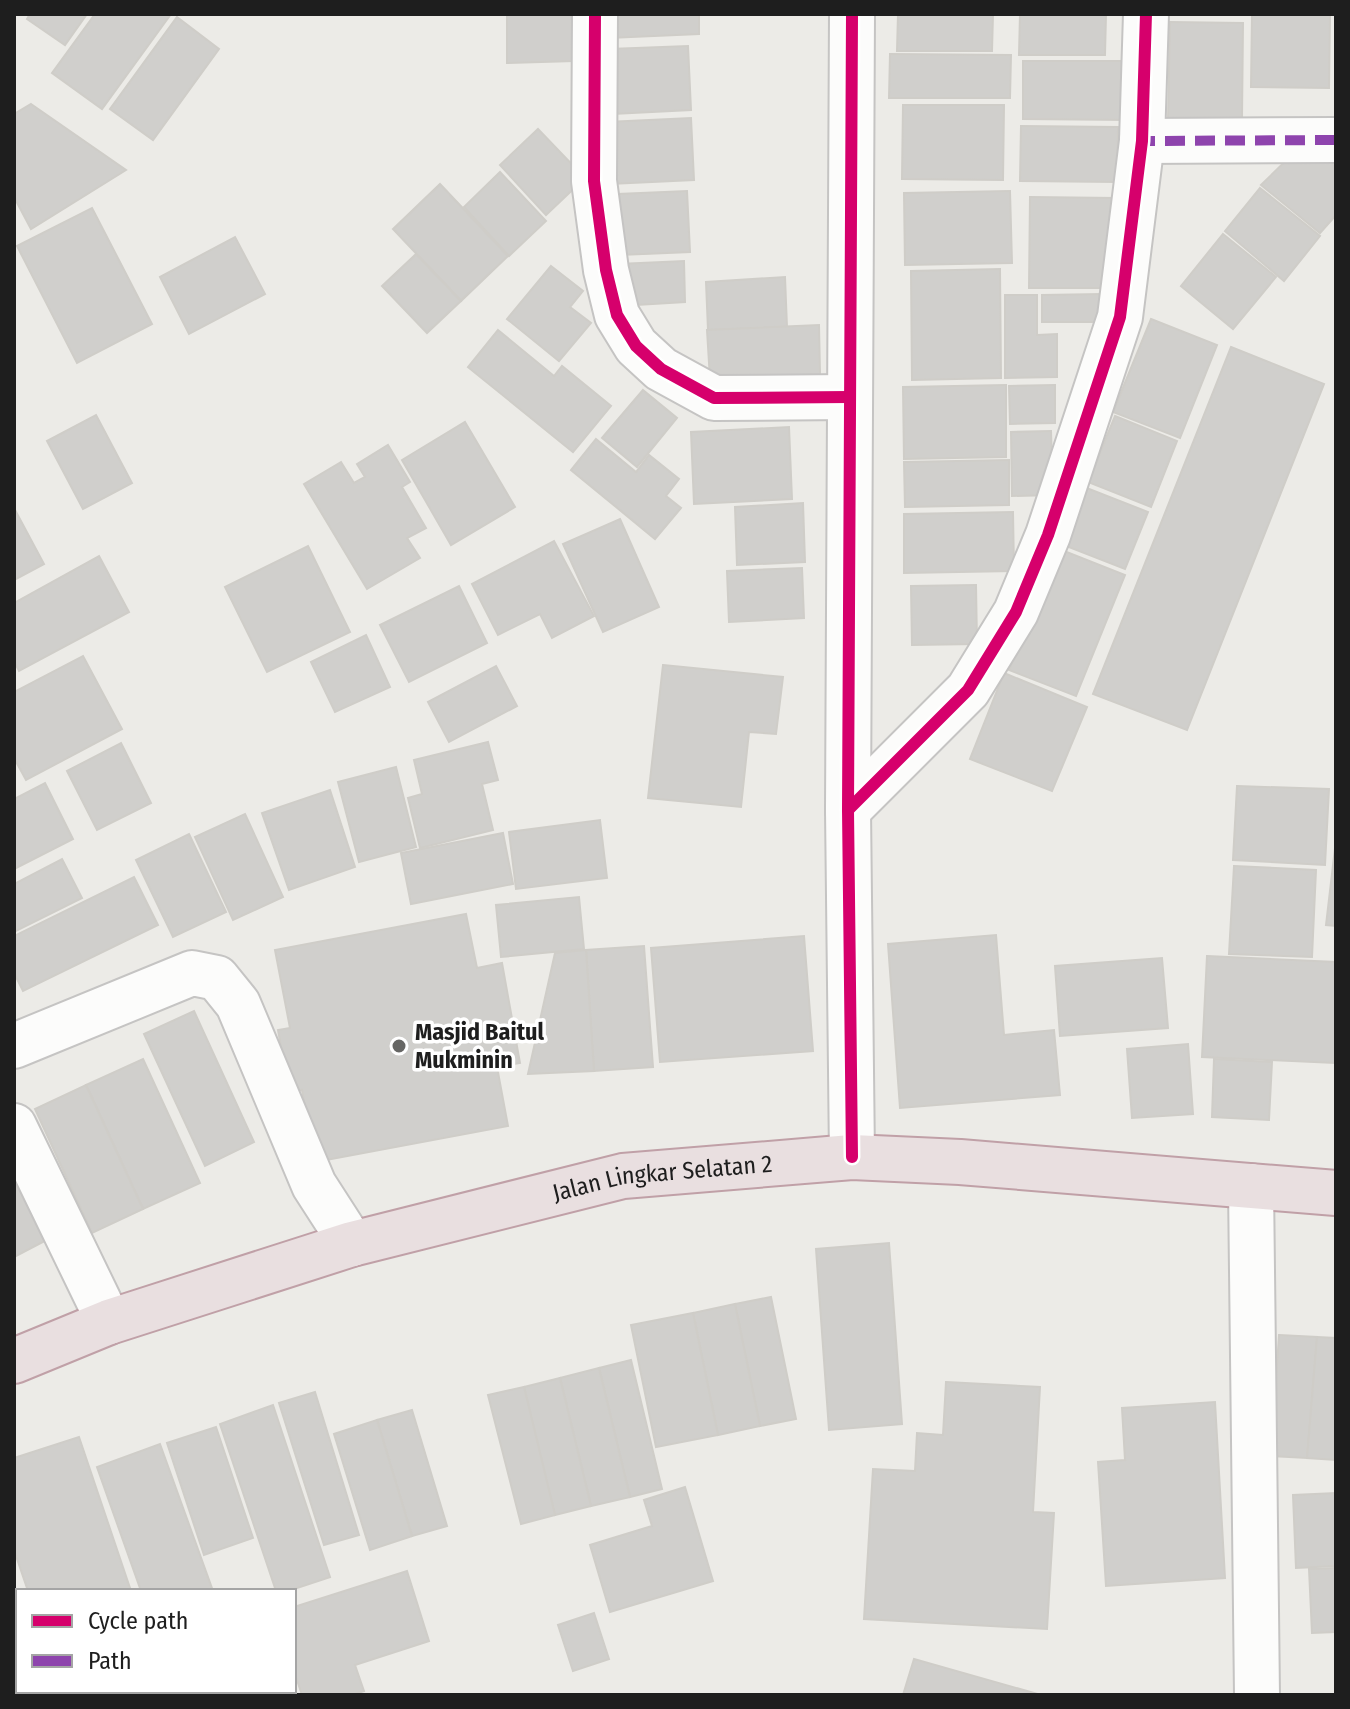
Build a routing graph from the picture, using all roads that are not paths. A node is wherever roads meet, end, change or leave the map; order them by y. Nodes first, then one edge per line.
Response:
1 (595, 14) edge
2 (852, 14) edge
3 (1146, 14) edge
4 (1336, 140) edge
5 (1142, 141) junction
6 (849, 397) junction
7 (848, 810) junction
8 (14, 1046) edge
9 (14, 1126) edge
10 (852, 1157) junction
11 (1251, 1186) junction
12 (1336, 1193) edge
13 (352, 1244) junction
14 (109, 1322) junction
15 (14, 1361) edge
16 (1257, 1695) edge

1 - 6 street
2 - 6 street
3 - 5 street
4 - 5 street
5 - 7 street
6 - 7 street
7 - 10 street
8 - 13 street
9 - 14 street
10 - 11 highway, Jalan Lingkar Selatan 2
10 - 13 highway, Jalan Lingkar Selatan 2
11 - 12 highway, Jalan Lingkar Selatan 2
11 - 16 street
13 - 14 highway, Jalan Lingkar Selatan 2
14 - 15 highway, Jalan Lingkar Selatan 2

